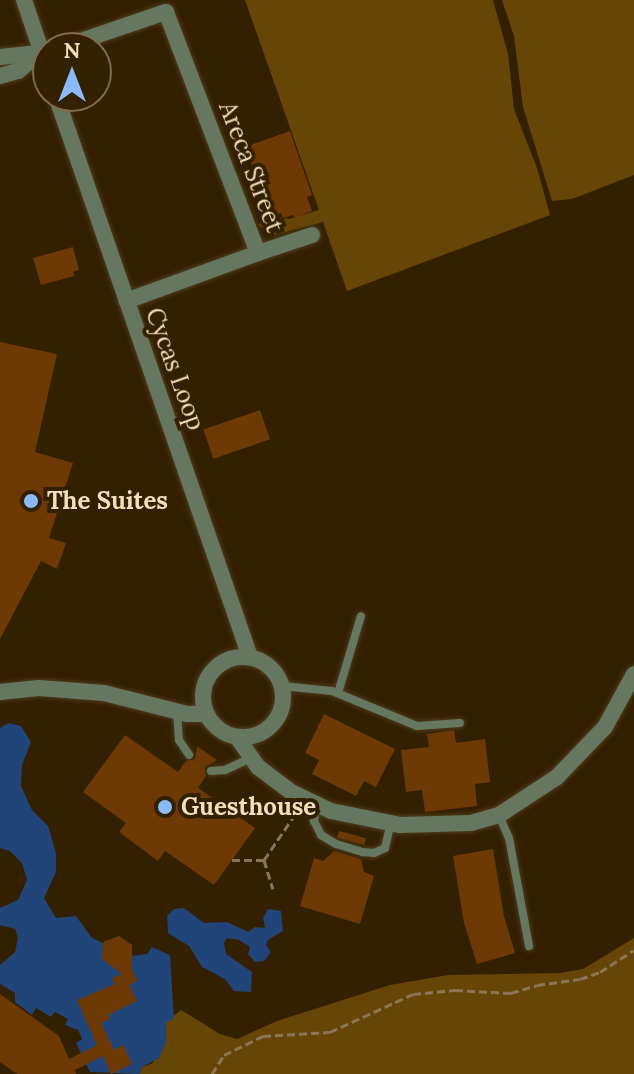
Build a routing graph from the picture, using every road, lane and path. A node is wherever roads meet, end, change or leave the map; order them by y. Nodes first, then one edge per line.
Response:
1 (24, 0) edge
2 (164, 6) edge
3 (35, 32) edge
4 (100, 32) edge
5 (32, 54) edge
6 (0, 57) edge
7 (32, 61) edge
8 (0, 76) edge
9 (61, 112) edge
10 (312, 235) dead end
11 (258, 253) junction
12 (126, 301) junction
13 (361, 616) dead end
14 (250, 657) junction
15 (634, 674) edge
16 (282, 686) junction
17 (0, 692) edge
18 (338, 693) junction
19 (177, 711) junction
20 (206, 714) junction
21 (460, 723) dead end
22 (237, 737) junction
23 (189, 755) dead end
24 (249, 759) junction
25 (211, 771) dead end
26 (311, 802) junction
27 (499, 815) junction
28 (391, 823) junction
29 (232, 860) dead end
30 (264, 860) junction
31 (273, 889) dead end
32 (529, 946) dead end
33 (634, 950) edge
34 (212, 1074) edge

1 - 3 street
2 - 4 street, Areca Street
2 - 11 street, Areca Street
5 - 6 street
7 - 8 street
9 - 12 street, Cycas Loop
10 - 11 street
11 - 12 street, Areca Street
12 - 14 street, Cycas Loop
13 - 18 lane
14 - 16 street
14 - 20 street
15 - 27 street
16 - 18 lane
16 - 22 street
17 - 19 street
18 - 21 lane
19 - 20 street
19 - 23 lane
20 - 22 street
22 - 24 street
24 - 25 lane
24 - 26 street
26 - 28 street
26 - 28 lane
26 - 30 path
27 - 28 street
27 - 32 lane
29 - 30 path
30 - 31 path
33 - 34 path

